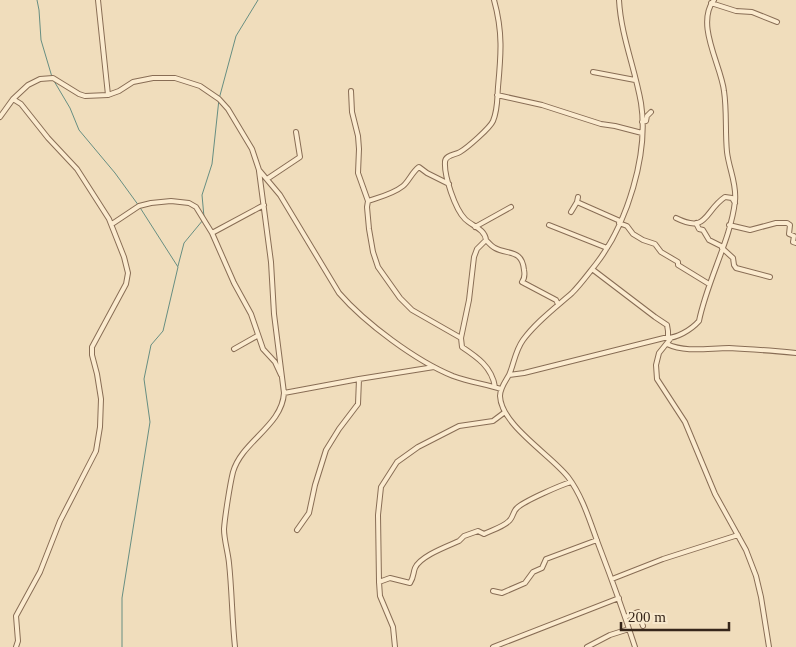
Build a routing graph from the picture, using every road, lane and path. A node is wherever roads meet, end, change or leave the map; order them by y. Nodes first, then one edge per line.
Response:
1 (98, 0) edge
2 (494, 0) edge
3 (619, 0) edge
4 (713, 2) edge
5 (777, 22) dead end
6 (593, 72) dead end
7 (635, 80) junction
8 (351, 91) dead end
9 (19, 94) junction
10 (497, 94) junction
11 (108, 95) junction
12 (13, 98) junction
13 (21, 104) junction
14 (652, 112) dead end
15 (0, 117) edge
16 (642, 122) junction
17 (296, 132) dead end
18 (642, 134) junction
19 (259, 170) junction
20 (267, 179) junction
21 (449, 184) junction
22 (578, 197) dead end
23 (368, 201) junction
24 (577, 202) junction
25 (735, 203) junction
26 (264, 205) junction
27 (511, 207) dead end
28 (571, 212) dead end
29 (676, 218) dead end
30 (619, 222) junction
31 (696, 223) junction
32 (112, 224) junction
33 (549, 224) dead end
34 (730, 225) junction
35 (475, 226) junction
36 (212, 233) junction
37 (486, 240) junction
38 (796, 243) edge
39 (722, 247) junction
40 (607, 248) junction
41 (592, 269) junction
42 (770, 277) dead end
43 (709, 284) junction
44 (558, 304) junction
45 (258, 336) junction
46 (461, 338) junction
47 (669, 338) junction
48 (667, 344) junction
49 (234, 349) dead end
50 (796, 353) edge
51 (435, 367) junction
52 (509, 375) junction
53 (360, 379) junction
54 (495, 387) junction
55 (501, 389) junction
56 (284, 391) junction
57 (506, 412) junction
58 (571, 482) junction
59 (298, 530) dead end
60 (738, 535) junction
61 (597, 540) junction
62 (612, 579) junction
63 (379, 582) junction
64 (494, 591) dead end
65 (619, 598) junction
66 (625, 617) junction
67 (644, 626) dead end
68 (629, 629) junction
69 (16, 647) edge
70 (235, 647) edge
71 (395, 647) edge
72 (493, 647) edge
73 (587, 647) edge
74 (635, 647) edge
75 (769, 647) edge

1 - 11 street
2 - 10 street
3 - 7 street
4 - 5 street
4 - 25 street
6 - 7 street
7 - 16 street
8 - 23 street
9 - 11 street
9 - 12 street
9 - 13 street
10 - 18 street
10 - 21 street
11 - 19 street
12 - 13 street
12 - 15 street
13 - 32 street
14 - 16 street
16 - 18 street
17 - 20 street
18 - 30 street
19 - 20 street
19 - 26 street
20 - 51 street
21 - 23 street
21 - 35 street
22 - 24 street
23 - 46 street
24 - 28 street
24 - 30 street
25 - 31 street
25 - 34 street
26 - 36 street
26 - 56 street
27 - 35 street
29 - 31 street
30 - 40 street
30 - 43 street
31 - 39 street
32 - 36 street
32 - 69 street
33 - 40 street
34 - 38 street
34 - 39 street
35 - 37 street
36 - 45 street
37 - 44 street
37 - 46 street
39 - 42 street
39 - 43 street
40 - 41 street
41 - 44 street
41 - 47 street
43 - 47 street
44 - 52 street
45 - 49 street
45 - 56 street
46 - 54 street
47 - 48 street
47 - 52 street
48 - 50 street
48 - 60 street
51 - 53 street
51 - 54 street
52 - 55 street
53 - 56 street
53 - 59 street
54 - 55 street
55 - 57 street
56 - 70 street
57 - 58 street
57 - 63 street
58 - 61 street
58 - 63 street
60 - 62 street
60 - 75 street
61 - 62 street
61 - 64 street
62 - 65 street
63 - 71 street
65 - 66 street
65 - 72 street
66 - 67 street
66 - 68 street
68 - 73 street
68 - 74 street

